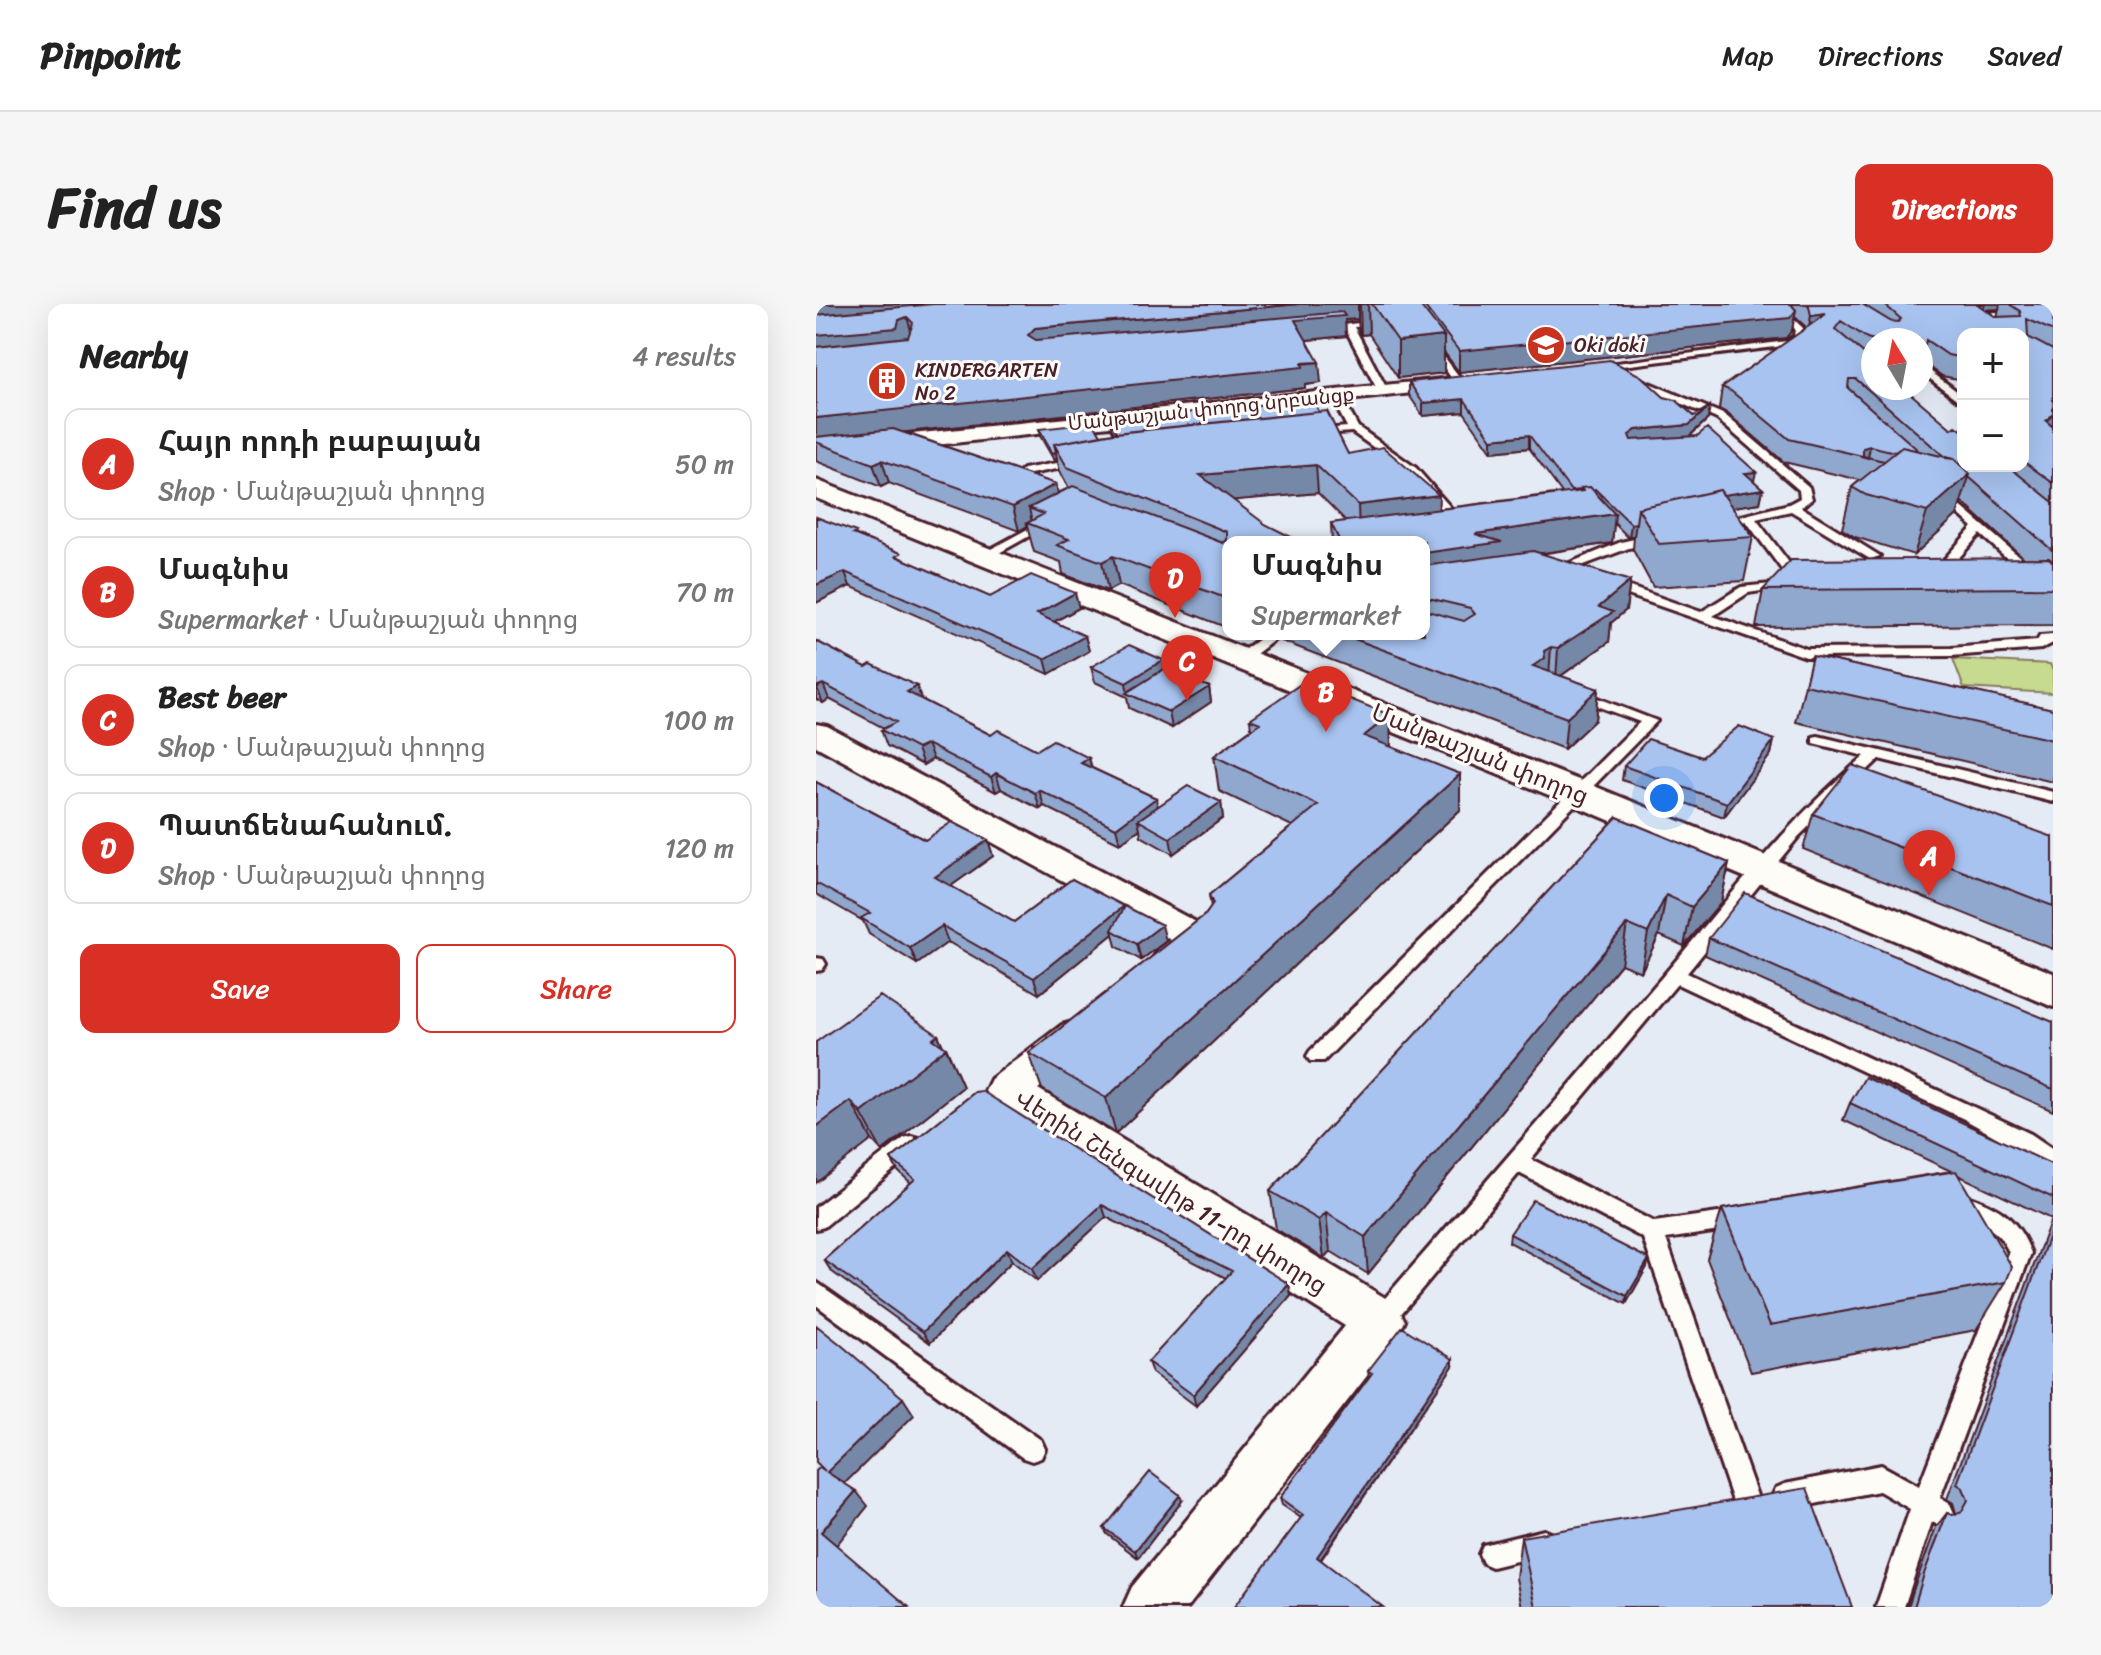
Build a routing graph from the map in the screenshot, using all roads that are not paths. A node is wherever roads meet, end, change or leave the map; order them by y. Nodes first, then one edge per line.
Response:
1 (1955, 304) edge
2 (2053, 309) edge
3 (1973, 315) junction
4 (1788, 317) edge
5 (1396, 321) edge
6 (1348, 325) junction
7 (1994, 328) edge
8 (1304, 329) edge
9 (1421, 332) edge
10 (1933, 377) edge
11 (1489, 379) edge
12 (1459, 383) junction
13 (1383, 391) junction
14 (1336, 396) junction
15 (1962, 400) edge
16 (1721, 417) junction
17 (1711, 426) edge
18 (1354, 429) junction
19 (1306, 434) edge
20 (816, 451) edge
21 (1090, 460) edge
22 (816, 488) edge
23 (1932, 489) edge
24 (1045, 491) edge
25 (1793, 507) junction
26 (1068, 512) edge
27 (1749, 517) junction
28 (1475, 524) edge
29 (1461, 526) junction
30 (1707, 527) edge
31 (1980, 527) junction
32 (1447, 528) edge
33 (1664, 536) edge
34 (986, 555) junction
35 (1874, 556) edge
36 (2024, 567) edge
37 (1534, 574) edge
38 (1579, 574) junction
39 (1917, 582) edge
40 (1814, 584) edge
41 (1800, 585) junction
42 (1704, 616) junction
43 (2053, 639) edge
44 (1267, 640) edge
45 (1243, 657) junction
46 (1565, 689) edge
47 (816, 733) edge
48 (1818, 740) dead end
49 (1876, 754) junction
50 (1580, 794) junction
51 (2053, 797) edge
52 (1760, 868) junction
53 (1675, 975) junction
54 (1138, 986) edge
55 (2053, 991) edge
56 (1102, 1015) edge
57 (1317, 1056) dead end
58 (924, 1133) edge
59 (2053, 1160) edge
60 (1516, 1161) junction
61 (1931, 1190) edge
62 (1760, 1216) edge
63 (816, 1220) edge
64 (1652, 1232) junction
65 (816, 1292) edge
66 (1380, 1321) junction
67 (1032, 1449) dead end
68 (1747, 1504) junction
69 (1933, 1508) junction
70 (1717, 1510) edge
71 (1567, 1539) edge
72 (1492, 1554) dead end
73 (1152, 1607) edge
74 (1890, 1607) edge

1 - 3 street
2 - 3 lane
3 - 7 street
4 - 16 lane
5 - 6 lane
6 - 8 lane
6 - 13 lane
9 - 12 lane
10 - 15 lane
11 - 12 street, Մանթաշյան փողոց նրբանցք
12 - 13 street, Մանթաշյան փողոց նրբանցք
13 - 14 street, Մանթաշյան փողոց նրբանցք
14 - 18 lane
14 - 20 street, Մանթաշյան փողոց նրբանցք
16 - 17 lane
16 - 25 lane
18 - 19 lane
18 - 29 lane
21 - 24 lane
22 - 34 street, Մանթաշյան փողոց
23 - 31 lane
25 - 27 lane
25 - 35 lane
26 - 34 lane
27 - 30 lane
27 - 41 lane
28 - 29 lane
29 - 32 lane
31 - 36 lane
31 - 39 lane
33 - 38 lane
34 - 45 street, Մանթաշյան փողոց
37 - 38 lane
38 - 42 lane
40 - 41 lane
41 - 42 lane
42 - 43 lane
44 - 45 lane
45 - 50 street, Մանթաշյան փողոց
46 - 50 lane
47 - 54 street
48 - 49 lane
49 - 51 lane
49 - 52 lane
50 - 52 street, Մանթաշյան փողոց
50 - 57 lane
52 - 53 lane
52 - 55 street, Մանթաշյան փողոց
53 - 59 lane
53 - 60 lane
56 - 66 street, Վերին Շենգավիթ 11-րդ փողոց
58 - 63 lane
60 - 64 lane
60 - 66 lane
61 - 69 lane
62 - 64 lane
64 - 68 lane
65 - 67 lane
66 - 73 street
68 - 69 lane
68 - 70 lane
69 - 74 lane
71 - 72 lane

